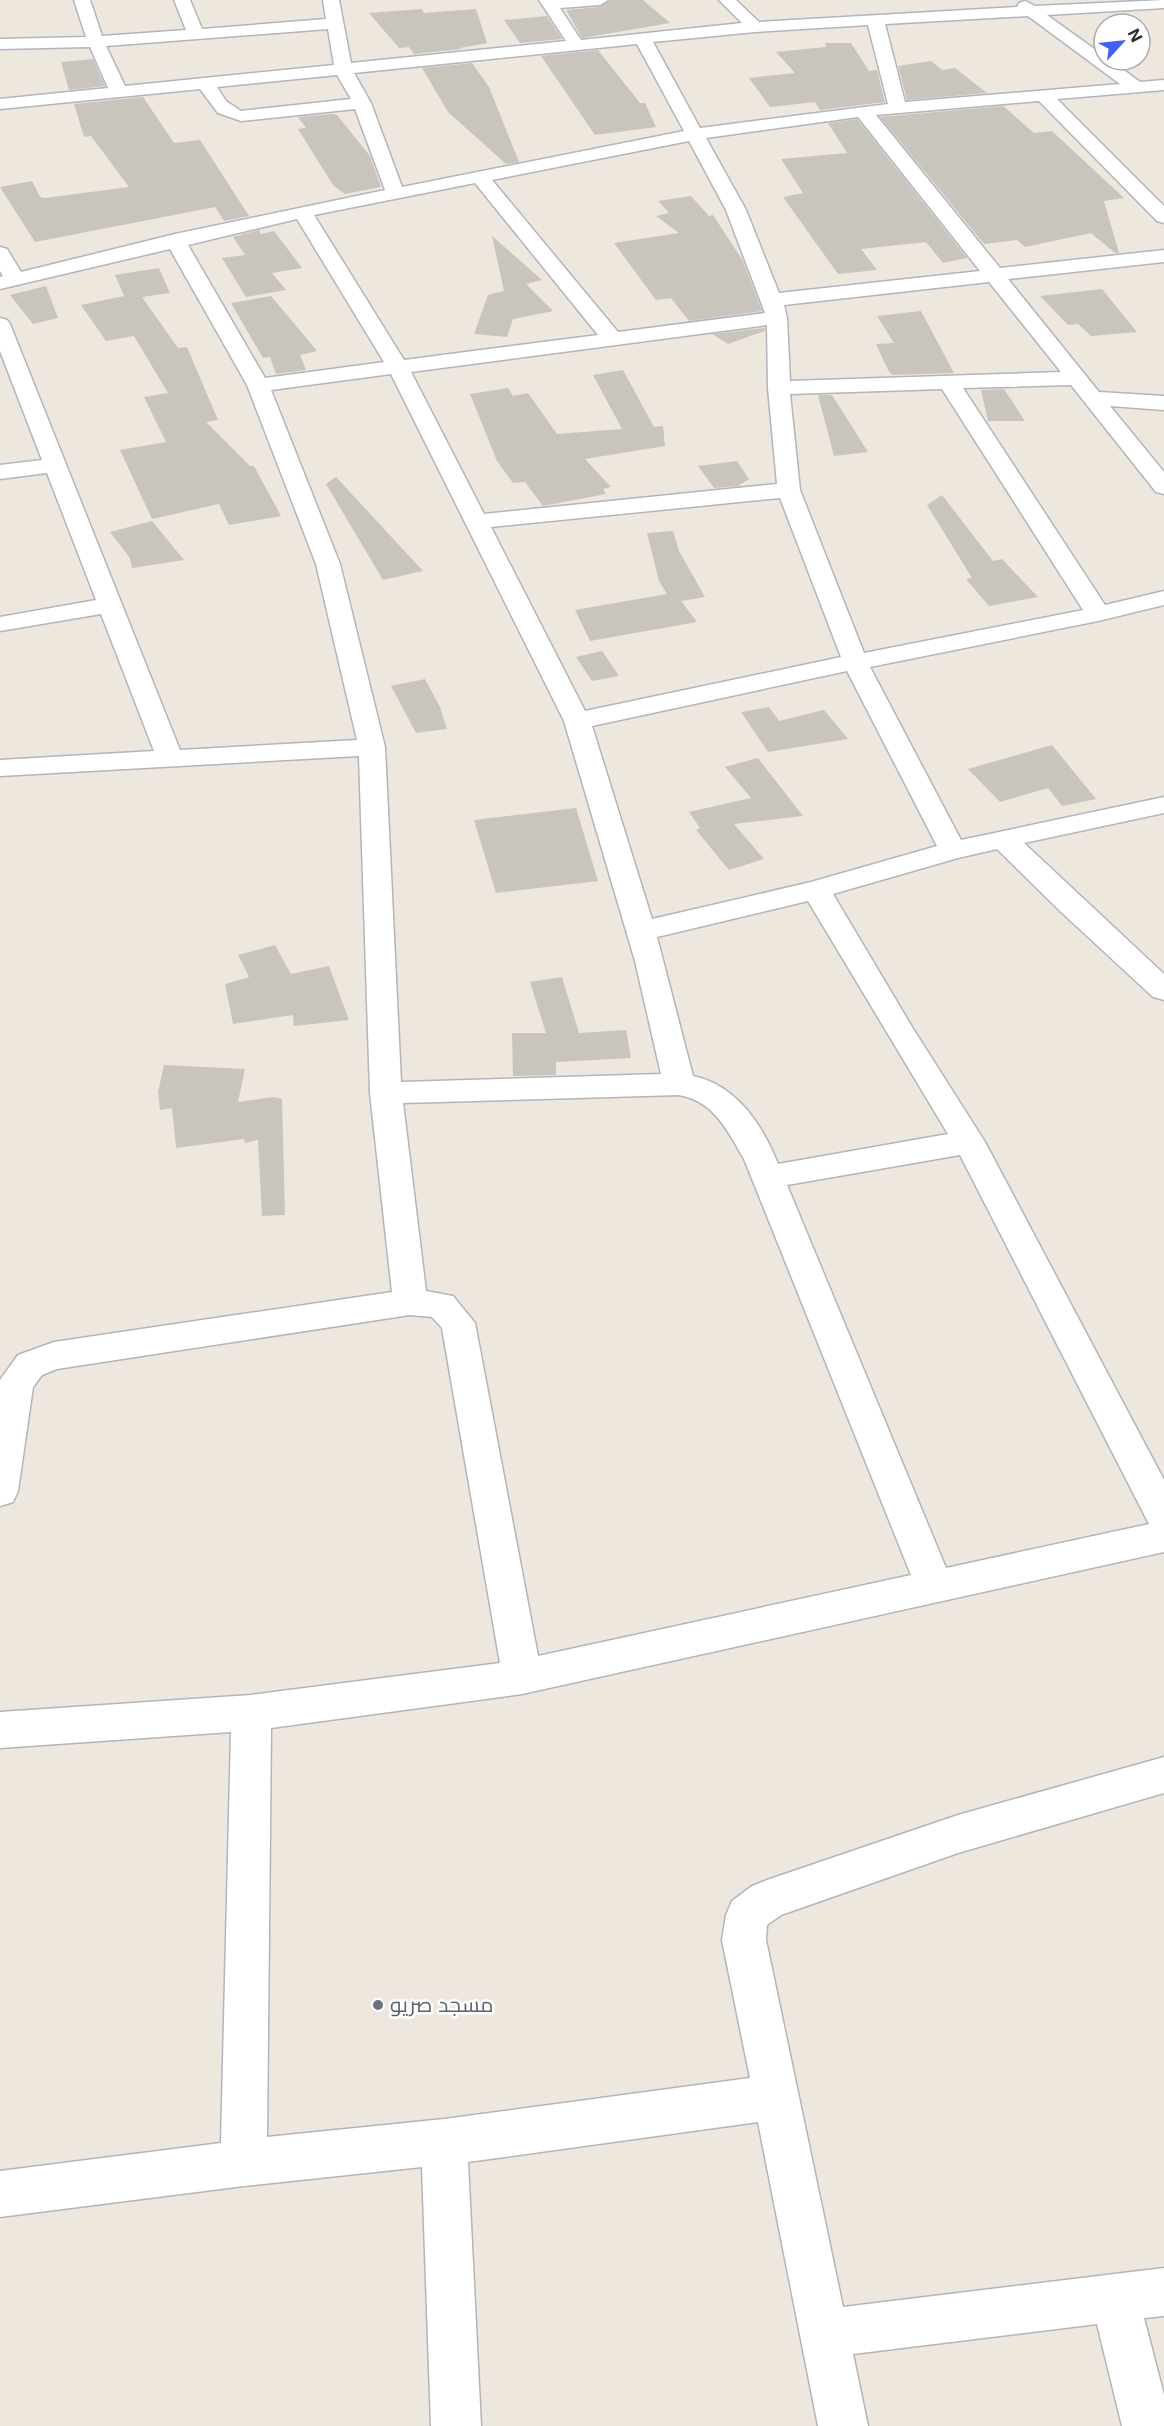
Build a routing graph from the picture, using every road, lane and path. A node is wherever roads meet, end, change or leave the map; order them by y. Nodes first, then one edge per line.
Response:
1 (82, 0) edge
2 (182, 0) edge
3 (331, 0) edge
4 (600, 0) edge
5 (727, 0) edge
6 (1016, 0) edge
7 (549, 2) edge
8 (1164, 3) edge
9 (1032, 11) junction
10 (875, 19) junction
11 (336, 23) junction
12 (755, 27) junction
13 (196, 34) junction
14 (642, 38) junction
15 (96, 42) junction
16 (0, 44) edge
17 (576, 44) junction
18 (344, 71) junction
19 (206, 84) junction
20 (1164, 85) edge
21 (1134, 86) junction
22 (119, 93) junction
23 (1042, 94) junction
24 (362, 103) junction
25 (0, 104) edge
26 (898, 107) junction
27 (863, 111) junction
28 (696, 134) junction
29 (480, 178) junction
30 (395, 193) junction
31 (302, 212) junction
32 (1164, 217) edge
33 (175, 240) junction
34 (0, 253) edge
35 (1164, 256) edge
36 (995, 274) junction
37 (7, 282) edge
38 (775, 309) junction
39 (0, 324) edge
40 (612, 339) junction
41 (398, 367) junction
42 (9, 370) edge
43 (1078, 378) junction
44 (948, 381) junction
45 (258, 385) junction
46 (779, 388) junction
47 (1093, 398) junction
48 (1164, 403) edge
49 (55, 465) junction
50 (0, 471) edge
51 (1164, 487) edge
52 (789, 490) junction
53 (475, 522) junction
54 (1164, 598) edge
55 (109, 605) junction
56 (1098, 614) junction
57 (0, 624) edge
58 (855, 662) junction
59 (577, 721) junction
60 (372, 747) junction
61 (170, 758) junction
62 (0, 768) edge
63 (1164, 805) edge
64 (1003, 839) junction
65 (952, 850) junction
66 (816, 890) junction
67 (641, 930) junction
68 (1164, 990) edge
69 (679, 1084) junction
70 (386, 1093) junction
71 (969, 1142) junction
72 (768, 1176) junction
73 (410, 1302) junction
74 (0, 1491) edge
75 (1164, 1516) edge
76 (1164, 1536) edge
77 (934, 1586) junction
78 (522, 1677) junction
79 (251, 1713) junction
80 (0, 1730) edge
81 (1164, 1775) edge
82 (778, 2097) junction
83 (444, 2142) junction
84 (244, 2163) junction
85 (0, 2194) edge
86 (1164, 2292) edge
87 (1115, 2298) junction
88 (825, 2333) junction
89 (456, 2426) edge
90 (843, 2426) edge
91 (1147, 2426) edge

1 - 15 street
2 - 13 street
3 - 11 street
4 - 7 street
5 - 12 street
6 - 9 street
7 - 17 street
8 - 9 street
9 - 10 street
9 - 21 street
10 - 12 street
10 - 26 street
11 - 13 street
11 - 18 street
12 - 14 street
13 - 15 street
14 - 17 street
14 - 28 street
15 - 16 street
15 - 22 street
17 - 18 street
18 - 19 street
18 - 24 street
19 - 22 street
19 - 24 street
20 - 21 street
21 - 23 street
22 - 25 street
23 - 26 street
23 - 32 street
24 - 30 street
26 - 27 street
27 - 28 street
27 - 36 street
28 - 29 street
28 - 38 street
29 - 30 street
29 - 40 street
30 - 31 street
31 - 33 street
31 - 41 street
33 - 37 street
33 - 45 street
34 - 37 street
35 - 36 street
36 - 38 street
36 - 43 street
38 - 40 street
38 - 46 street
39 - 42 street
40 - 41 street
41 - 45 street
41 - 53 street
42 - 49 street
43 - 44 street
43 - 47 street
44 - 46 street
44 - 56 street
45 - 60 street
46 - 52 street
47 - 48 street
47 - 51 street
49 - 50 street
49 - 55 street
52 - 53 street
52 - 58 street
53 - 59 street
54 - 56 street
55 - 57 street
55 - 61 street
56 - 58 street
58 - 59 street
58 - 65 street
59 - 67 street
60 - 61 street
60 - 70 street
61 - 62 street
63 - 64 street
64 - 65 street
64 - 68 street
65 - 66 street
66 - 67 street
66 - 71 street
67 - 69 street
69 - 70 street
69 - 72 street
70 - 73 street
71 - 72 street
71 - 75 street
72 - 77 street
73 - 74 street
73 - 78 street
76 - 77 street
77 - 78 street
78 - 79 street
79 - 80 street
79 - 84 street
81 - 82 street
82 - 83 street
82 - 88 street
83 - 84 street
83 - 89 street
84 - 85 street
86 - 87 street
87 - 88 street
87 - 91 street
88 - 90 street

